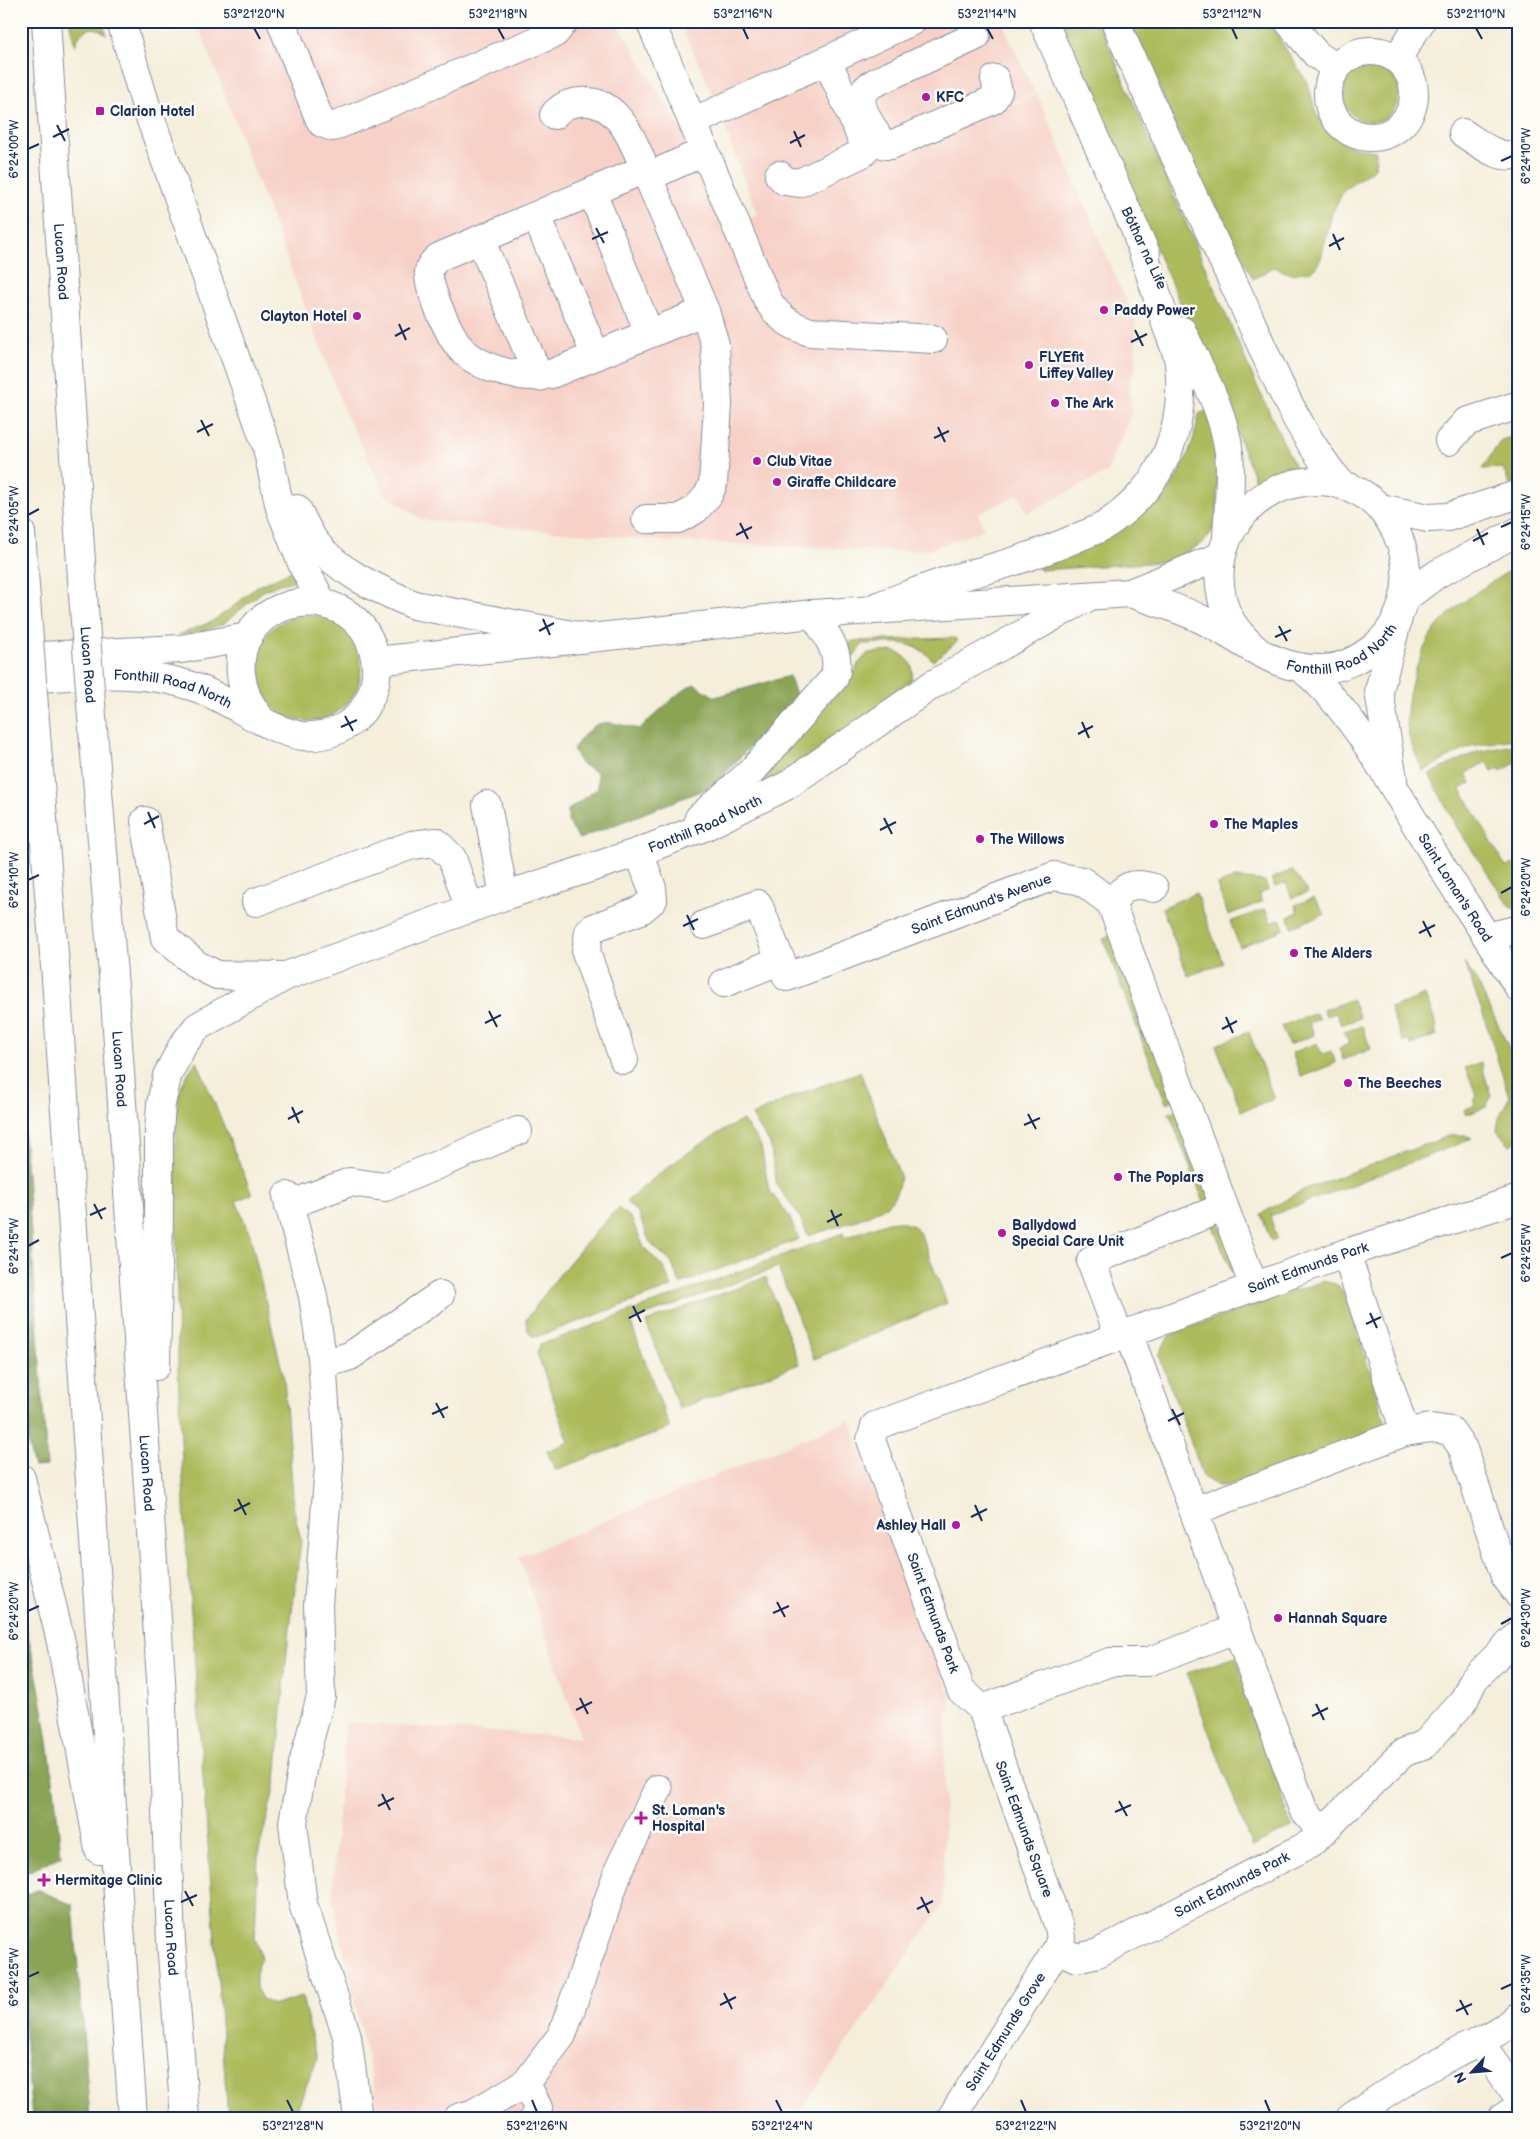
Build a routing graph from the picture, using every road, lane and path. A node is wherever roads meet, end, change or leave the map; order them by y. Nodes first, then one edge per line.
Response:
1 (46, 21) edge
2 (121, 21) edge
3 (281, 21) edge
4 (564, 21) edge
5 (650, 21) edge
6 (912, 21) edge
7 (1043, 21) edge
8 (1115, 21) edge
9 (1288, 21) edge
10 (1421, 21) edge
11 (976, 36) dead end
12 (1397, 59) junction
13 (826, 60) junction
14 (1336, 68) junction
15 (995, 79) dead end
16 (554, 115) dead end
17 (693, 122) junction
18 (1463, 133) dead end
19 (705, 151) junction
20 (1519, 154) edge
21 (647, 173) junction
22 (779, 174) dead end
23 (592, 192) junction
24 (536, 216) junction
25 (1138, 238) junction
26 (480, 240) junction
27 (705, 311) junction
28 (650, 334) junction
29 (933, 338) dead end
30 (596, 356) junction
31 (539, 377) junction
32 (1519, 405) edge
33 (1449, 441) dead end
34 (266, 447) junction
35 (1342, 485) junction
36 (1519, 494) edge
37 (1380, 508) junction
38 (646, 519) dead end
39 (1519, 531) edge
40 (21, 534) edge
41 (1224, 547) junction
42 (1130, 593) junction
43 (1088, 596) junction
44 (323, 604) junction
45 (1402, 608) junction
46 (860, 612) junction
47 (813, 614) junction
48 (248, 637) junction
49 (583, 637) junction
50 (1260, 653) junction
51 (21, 657) edge
52 (376, 661) junction
53 (1304, 670) junction
54 (21, 680) edge
55 (260, 718) junction
56 (1394, 785) junction
57 (486, 805) dead end
58 (145, 821) dead end
59 (672, 839) junction
60 (639, 852) junction
61 (1154, 888) dead end
62 (504, 896) junction
63 (256, 902) dead end
64 (1111, 903) junction
65 (470, 909) junction
66 (704, 925) dead end
67 (1519, 930) edge
68 (1488, 937) junction
69 (781, 960) junction
70 (286, 976) junction
71 (724, 983) dead end
72 (1519, 988) edge
73 (624, 1060) dead end
74 (518, 1131) dead end
75 (1519, 1182) edge
76 (1519, 1199) edge
77 (1224, 1207) junction
78 (1489, 1208) junction
79 (1346, 1253) junction
80 (1254, 1287) junction
81 (440, 1295) dead end
82 (1124, 1336) junction
83 (323, 1364) junction
84 (1405, 1432) junction
85 (21, 1478) edge
86 (1194, 1511) junction
87 (151, 1531) junction
88 (1519, 1594) edge
89 (1236, 1629) junction
90 (1519, 1634) edge
91 (982, 1709) junction
92 (658, 1789) dead end
93 (1322, 1833) junction
94 (1057, 1949) junction
95 (122, 1977) junction
96 (1519, 2016) edge
97 (1479, 2041) junction
98 (526, 2083) junction
99 (1519, 2098) edge
100 (1519, 2107) edge
101 (955, 2116) edge
102 (133, 2118) edge
103 (185, 2118) edge
104 (358, 2118) edge
105 (458, 2118) edge
106 (534, 2118) edge
107 (1350, 2118) edge
108 (1502, 2118) edge

1 - 87 main road, Lucan Road, bridge
2 - 34 main road
3 - 4 main road
5 - 17 main road
6 - 13 main road
7 - 25 main road, Bóthar na Life
8 - 35 main road
9 - 14 main road
10 - 12 main road
11 - 15 main road
12 - 14 main road
12 - 14 main road
13 - 17 main road
13 - 22 main road
16 - 21 main road
17 - 19 main road
18 - 20 main road
19 - 21 main road
19 - 29 main road
21 - 23 main road
21 - 27 main road
23 - 24 main road
23 - 28 main road
24 - 26 main road
24 - 30 main road
25 - 41 main road, Bóthar na Life
25 - 46 main road
26 - 31 main road
26 - 31 main road
27 - 28 main road
27 - 38 main road
28 - 30 main road
30 - 31 main road
32 - 33 main road
34 - 44 main road
34 - 49 main road
35 - 37 main road, Fonthill Road North
35 - 41 main road, Fonthill Road North
36 - 37 main road, Fonthill Road North
37 - 45 main road, Fonthill Road North
39 - 45 main road, Fonthill Road North
40 - 95 main road, bridge
41 - 42 main road, Fonthill Road North
41 - 50 main road, Fonthill Road North
42 - 43 main road, Fonthill Road North
42 - 50 main road, Fonthill Road North
43 - 46 main road, Fonthill Road North
43 - 59 main road, Fonthill Road North
44 - 48 main road, Fonthill Road North
44 - 52 main road, Fonthill Road North
45 - 53 main road, Fonthill Road North
45 - 56 main road, Saint Loman's Road
46 - 47 main road, Fonthill Road North
47 - 49 main road, Fonthill Road North
47 - 59 main road
48 - 51 main road, Fonthill Road North
48 - 55 main road, Fonthill Road North
49 - 52 main road, Fonthill Road North
50 - 53 main road, Fonthill Road North
52 - 55 main road, Fonthill Road North
53 - 56 main road, Saint Loman's Road
54 - 55 main road, Fonthill Road North
56 - 68 main road, Saint Loman's Road
57 - 62 main road
58 - 70 main road
59 - 60 main road, Fonthill Road North
60 - 62 main road, Fonthill Road North
60 - 73 main road
61 - 64 main road
62 - 65 main road, Fonthill Road North
63 - 65 main road
64 - 69 main road, Saint Edmund's Avenue
64 - 77 main road
65 - 70 main road, Fonthill Road North
66 - 69 main road, Saint Edmund's Avenue
67 - 68 main road
68 - 72 main road, Saint Loman's Road
69 - 71 main road
70 - 87 main road
74 - 83 main road
75 - 78 main road, Saint Edmunds Park
76 - 78 main road, Saint Edmunds Park
77 - 80 main road
77 - 82 main road
78 - 79 main road, Saint Edmunds Park
79 - 80 main road, Saint Edmunds Park
79 - 84 main road
80 - 82 main road, Saint Edmunds Park
81 - 83 main road
82 - 86 main road
82 - 91 main road, Saint Edmunds Park
83 - 104 main road
84 - 86 main road
84 - 88 main road
85 - 95 main road
86 - 89 main road
87 - 103 main road, Lucan Road
89 - 91 main road
89 - 93 main road
90 - 93 main road, Saint Edmunds Park
91 - 94 main road, Saint Edmunds Square
92 - 98 main road
93 - 94 main road, Saint Edmunds Park
94 - 101 main road, Saint Edmunds Grove
95 - 102 main road
96 - 97 main road
97 - 99 main road
97 - 107 main road
98 - 105 main road
98 - 106 main road
100 - 108 main road

